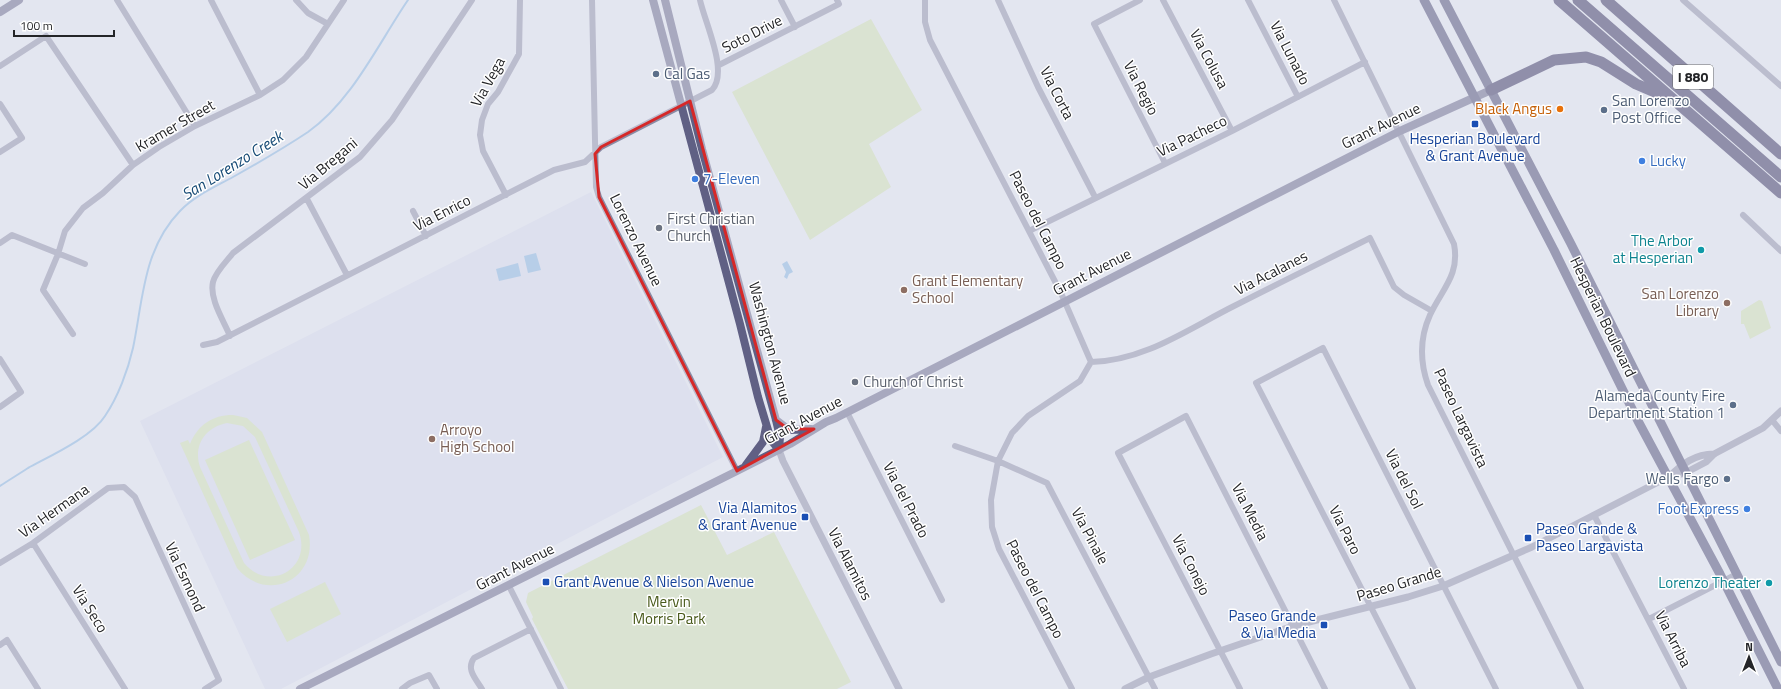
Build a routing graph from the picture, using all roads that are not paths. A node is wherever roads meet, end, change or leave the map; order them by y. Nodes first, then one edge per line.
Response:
1 (19, 0) edge
2 (117, 0) edge
3 (211, 0) edge
4 (296, 0) edge
5 (344, 0) edge
6 (472, 0) edge
7 (520, 0) edge
8 (592, 0) edge
9 (653, 0) edge
10 (665, 0) edge
11 (700, 0) edge
12 (781, 0) edge
13 (925, 0) edge
14 (998, 0) edge
15 (1140, 0) edge
16 (1163, 0) edge
17 (1248, 0) edge
18 (1334, 0) edge
19 (1424, 0) edge
20 (1444, 0) edge
21 (1559, 0) edge
22 (1578, 0) edge
23 (1606, 0) edge
24 (1683, 0) edge
25 (838, 2) edge
26 (0, 12) edge
27 (328, 24) junction
28 (795, 27) junction
29 (1365, 62) junction
30 (719, 65) junction
31 (0, 66) edge
32 (1781, 86) edge
33 (1491, 90) junction
34 (260, 95) junction
35 (1474, 96) junction
36 (1298, 97) junction
37 (1673, 100) junction
38 (690, 101) junction
39 (0, 104) edge
40 (681, 105) junction
41 (195, 126) junction
42 (1232, 131) junction
43 (1400, 131) junction
44 (0, 152) edge
45 (595, 154) junction
46 (1781, 154) edge
47 (1165, 163) junction
48 (133, 165) junction
49 (1781, 177) edge
50 (1781, 193) edge
51 (506, 195) junction
52 (1095, 197) junction
53 (307, 199) junction
54 (413, 211) dead end
55 (1743, 215) dead end
56 (1029, 231) junction
57 (426, 236) junction
58 (0, 243) edge
59 (1781, 252) edge
60 (58, 254) junction
61 (85, 264) dead end
62 (346, 275) junction
63 (1065, 302) junction
64 (1432, 311) junction
65 (72, 334) dead end
66 (230, 336) junction
67 (203, 345) dead end
68 (0, 359) edge
69 (1091, 362) junction
70 (1256, 383) joint
71 (0, 407) edge
72 (1781, 411) edge
73 (847, 412) junction
74 (776, 420) junction
75 (1772, 420) junction
76 (766, 422) junction
77 (814, 429) junction
78 (1781, 431) edge
79 (955, 446) dead end
80 (779, 450) junction
81 (1118, 453) joint
82 (998, 461) junction
83 (1683, 469) junction
84 (740, 470) junction
85 (1668, 477) junction
86 (124, 487) joint
87 (1594, 515) junction
88 (33, 543) junction
89 (1512, 556) junction
90 (0, 563) edge
91 (1737, 574) junction
92 (1723, 581) junction
93 (509, 586) junction
94 (1443, 586) junction
95 (942, 600) dead end
96 (1370, 607) junction
97 (1649, 619) junction
98 (1293, 626) junction
99 (531, 629) junction
100 (0, 645) edge
101 (1220, 650) junction
102 (1781, 662) edge
103 (1149, 677) junction
104 (38, 689) edge
105 (124, 689) edge
106 (205, 689) edge
107 (300, 689) edge
108 (402, 689) edge
109 (437, 689) edge
110 (482, 689) edge
111 (561, 689) edge
112 (899, 689) edge
113 (1072, 689) edge
114 (1125, 689) edge
115 (1155, 689) edge
116 (1240, 689) edge
117 (1325, 689) edge
118 (1412, 689) edge
119 (1496, 689) edge
120 (1581, 689) edge
121 (1684, 689) edge
122 (1778, 689) edge

1 - 26 main road
2 - 41 street
3 - 34 street
4 - 27 street
5 - 27 street, Kramer Street
6 - 53 street, Via Bregani
7 - 51 street, Via Vega
8 - 45 street, Lorenzo Avenue
9 - 40 main road, Washington Avenue
10 - 38 main road, Washington Avenue
11 - 30 street
12 - 28 street
13 - 56 street, Paseo del Campo
14 - 52 street, Via Corta
15 - 47 street, Via Regio
16 - 42 street, Via Colusa
17 - 36 street, Via Lunado
18 - 29 street, Paseo Largavista
19 - 35 main road, Hesperian Boulevard
20 - 33 main road, Hesperian Boulevard
21 - 37 highway, I 880
22 - 49 highway, I 880
23 - 46 highway, I 880
24 - 32 street
25 - 28 street, Soto Drive
27 - 34 street, Kramer Street
28 - 30 street, Soto Drive
29 - 36 street, Via Pacheco
29 - 43 street, Paseo Largavista
30 - 38 street, Via Enrico
31 - 48 street
33 - 35 main road, Grant Avenue
33 - 37 highway
33 - 83 main road, Hesperian Boulevard
34 - 41 street, Kramer Street
35 - 43 main road, Grant Avenue
35 - 85 main road, Hesperian Boulevard
36 - 42 street, Via Pacheco
37 - 50 highway, I 880
38 - 40 street, Via Enrico
38 - 74 main road, Washington Avenue
39 - 44 street
40 - 45 street, Via Enrico
40 - 76 main road, Washington Avenue
41 - 48 street, Kramer Street
42 - 47 street, Via Pacheco
43 - 63 main road, Grant Avenue
43 - 64 street, Paseo Largavista
45 - 51 street, Via Enrico
45 - 84 street, Lorenzo Avenue
47 - 52 street, Via Pacheco
48 - 60 street, Kramer Street
51 - 57 street, Via Enrico
52 - 56 street, Via Pacheco
53 - 62 street
53 - 66 street, Via Bregani
54 - 57 street
55 - 59 street
56 - 63 street, Paseo del Campo
57 - 62 street, Via Enrico
58 - 60 street
60 - 61 street
60 - 65 street, Kramer Street
62 - 66 street, Via Enrico
63 - 69 street, Paseo del Campo
63 - 73 main road, Grant Avenue
64 - 69 street, Via Acalanes
64 - 89 street, Paseo Largavista
66 - 67 street, Via Enrico
68 - 71 street
69 - 82 street, Paseo del Campo
70 - 94 street, Via del Sol
70 - 96 street, Via Paro
72 - 75 street, Paseo Grande
73 - 77 main road, Grant Avenue
73 - 95 street, Via del Prado
74 - 77 main road
74 - 80 main road, Washington Avenue
75 - 78 street
75 - 83 street, Paseo Grande
76 - 80 main road, Washington Avenue
76 - 84 main road
77 - 80 main road, Grant Avenue
79 - 82 street, Via Pinale
80 - 84 main road, Grant Avenue
80 - 112 street, Via Alamitos
81 - 98 street, Via Media
81 - 101 street, Via Conejo
82 - 103 street, Via Pinale
82 - 113 street, Paseo del Campo
83 - 85 street, Paseo Grande
83 - 91 main road, Hesperian Boulevard
84 - 93 main road, Grant Avenue
85 - 87 street, Paseo Grande
85 - 92 main road, Hesperian Boulevard
86 - 88 street, Via Hermana
86 - 106 street, Via Esmond
87 - 89 street, Paseo Grande
87 - 97 street, Via Arriba
88 - 90 street, Via Hermana
88 - 105 street, Via Seco
89 - 94 street, Paseo Grande
89 - 120 street, Paseo Largavista
91 - 92 street
91 - 102 main road, Hesperian Boulevard
92 - 97 street
92 - 122 main road, Hesperian Boulevard
93 - 99 street
93 - 107 main road, Grant Avenue
94 - 96 street, Paseo Grande
94 - 119 street, Via del Sol
96 - 98 street, Paseo Grande
96 - 118 street, Via Paro
97 - 121 street, Via Arriba
98 - 101 street, Paseo Grande
98 - 117 street, Via Media
99 - 110 street
99 - 111 street
100 - 104 street
101 - 103 street, Paseo Grande
101 - 116 street, Via Conejo
103 - 114 street, Paseo Grande
103 - 115 street, Via Pinale
108 - 109 street

